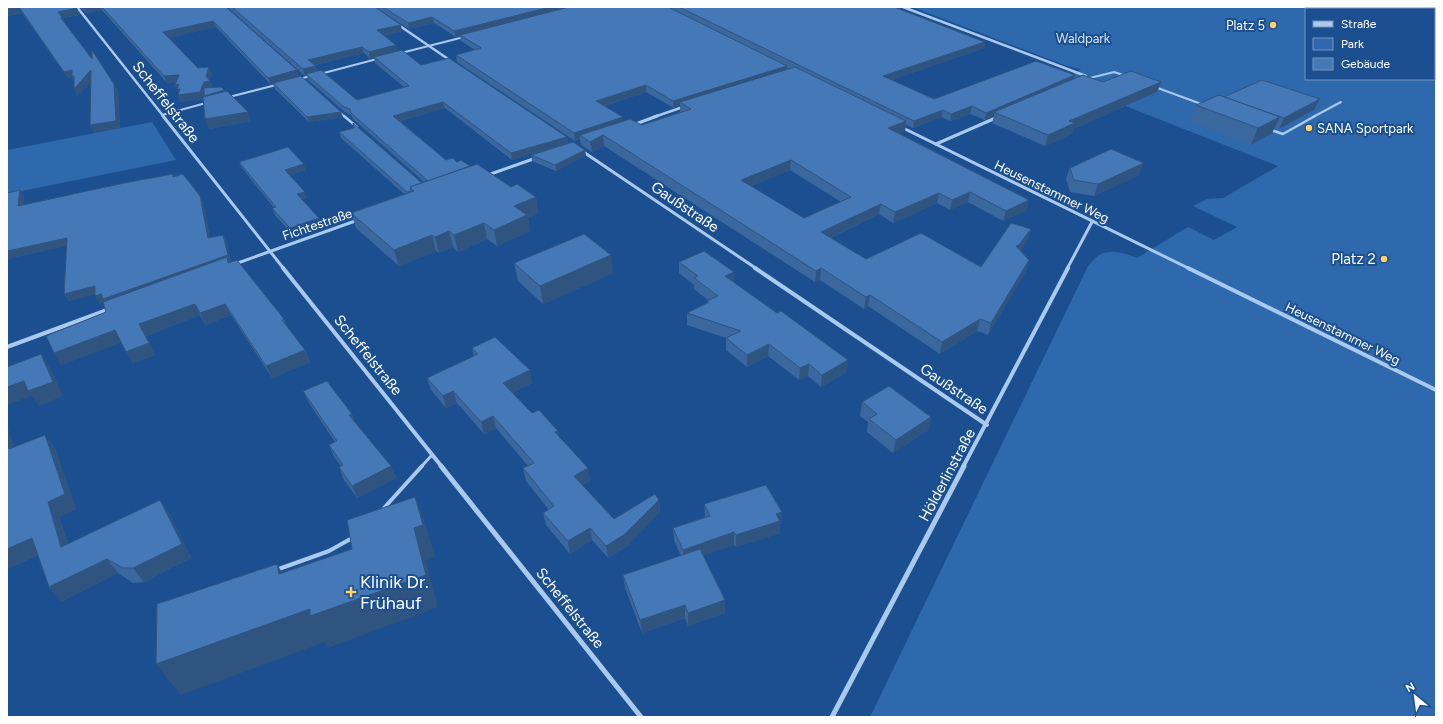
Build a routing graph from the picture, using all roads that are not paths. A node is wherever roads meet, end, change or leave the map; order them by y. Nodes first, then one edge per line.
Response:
1 (77, 7) edge
2 (903, 7) edge
3 (391, 20) edge
4 (467, 36) edge
5 (429, 45) junction
6 (398, 53) edge
7 (384, 57) edge
8 (454, 63) edge
9 (298, 73) edge
10 (1128, 77) edge
11 (303, 78) junction
12 (1090, 78) junction
13 (294, 80) edge
14 (1085, 80) edge
15 (279, 84) edge
16 (308, 84) edge
17 (1150, 86) edge
18 (228, 98) edge
19 (213, 101) edge
20 (1341, 102) dead end
21 (689, 105) edge
22 (1209, 107) edge
23 (338, 110) edge
24 (162, 115) junction
25 (1001, 116) edge
26 (896, 124) edge
27 (632, 125) edge
28 (1268, 129) edge
29 (362, 131) edge
30 (936, 144) junction
31 (580, 150) edge
32 (544, 155) edge
33 (485, 176) edge
34 (366, 217) edge
35 (1092, 222) junction
36 (270, 252) junction
37 (232, 265) edge
38 (112, 309) edge
39 (7, 347) edge
40 (1436, 390) edge
41 (987, 425) junction
42 (432, 455) junction
43 (379, 514) edge
44 (360, 533) edge
45 (268, 572) edge
46 (641, 717) edge
47 (832, 717) edge

1 - 24 street, Scheffelstraße
2 - 12 street
3 - 5 street
4 - 5 lane
5 - 6 lane
5 - 8 street
7 - 11 lane
9 - 11 lane
10 - 12 lane
11 - 13 lane
11 - 16 lane
12 - 14 street
15 - 18 lane
17 - 22 lane
19 - 24 lane
20 - 28 lane
21 - 27 street
23 - 29 lane
24 - 36 street, Scheffelstraße
25 - 30 street
26 - 30 street, Heusenstammer Weg
30 - 35 street, Heusenstammer Weg
31 - 41 street, Gaußstraße
32 - 33 street
34 - 36 street, Fichtestraße
35 - 40 street, Heusenstammer Weg
35 - 41 street, Hölderlinstraße
36 - 37 street, Fichtestraße
36 - 42 street, Scheffelstraße
38 - 39 street
41 - 47 street, Hölderlinstraße
42 - 43 lane
42 - 46 street, Scheffelstraße
44 - 45 lane

